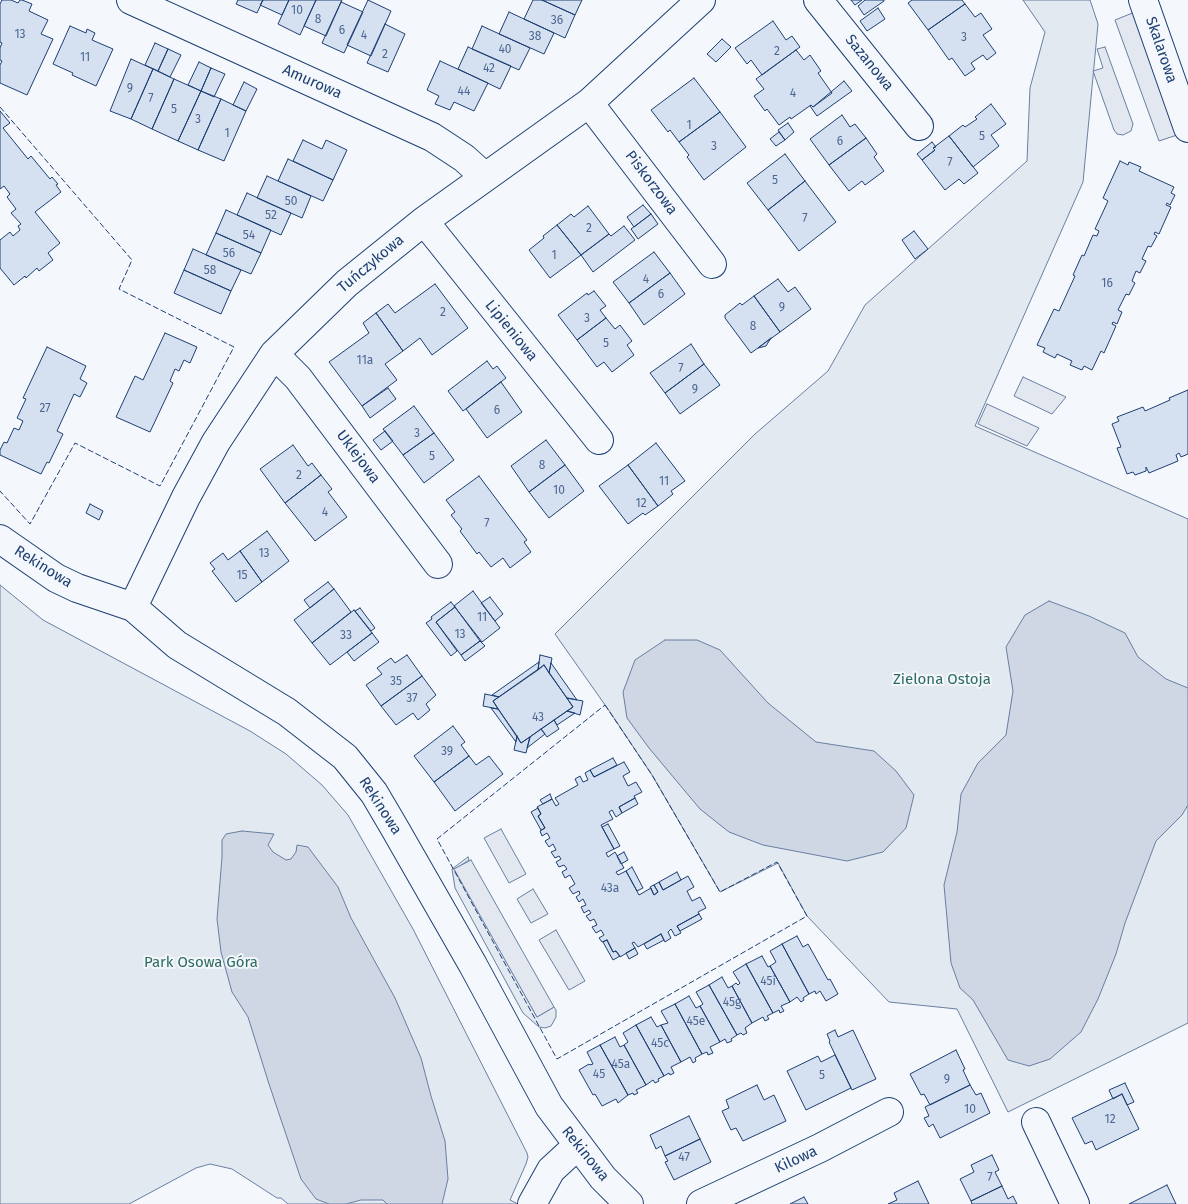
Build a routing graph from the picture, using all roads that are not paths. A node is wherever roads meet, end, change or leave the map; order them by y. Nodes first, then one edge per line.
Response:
1 (131, 0) edge
2 (818, 0) edge
3 (1143, 0) edge
4 (693, 3) edge
5 (589, 103) junction
6 (919, 126) dead end
7 (1188, 128) edge
8 (485, 177) junction
9 (424, 221) junction
10 (712, 264) dead end
11 (274, 354) junction
12 (599, 440) dead end
13 (0, 539) edge
14 (438, 564) dead end
15 (133, 607) junction
16 (889, 1112) dead end
17 (1036, 1122) dead end
18 (577, 1146) junction
19 (532, 1204) edge
20 (629, 1204) edge
21 (701, 1204) edge
22 (1075, 1204) edge

1 - 8 street, Amurowa
2 - 6 street, Sazanowa
3 - 7 street, Skalarowa
4 - 5 street, Tuńczykowa
5 - 8 street, Tuńczykowa
5 - 10 street, Piskorzowa
8 - 9 street, Tuńczykowa
9 - 11 street, Tuńczykowa
9 - 12 street, Lipieniowa
11 - 14 street, Uklejowa
11 - 15 street, Tuńczykowa
13 - 15 street, Rekinowa
15 - 18 street, Rekinowa
16 - 21 street, Kilowa
17 - 22 street
18 - 19 street
18 - 20 street, Rekinowa

